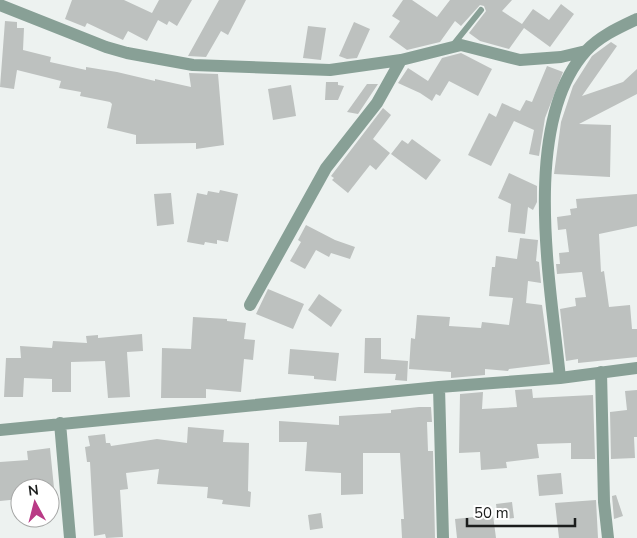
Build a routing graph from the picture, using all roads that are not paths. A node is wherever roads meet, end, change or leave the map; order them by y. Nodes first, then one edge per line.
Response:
1 (0, 5) edge
2 (481, 10) dead end
3 (637, 19) edge
4 (452, 46) junction
5 (586, 51) junction
6 (401, 60) junction
7 (250, 305) dead end
8 (637, 368) edge
9 (601, 372) junction
10 (560, 378) junction
11 (439, 387) junction
12 (60, 423) junction
13 (0, 430) edge
14 (70, 538) edge
15 (442, 538) edge
16 (608, 538) edge

1 - 6 street
2 - 4 lane
3 - 5 street
4 - 5 street
4 - 6 street
5 - 10 street
6 - 7 street
8 - 9 street
9 - 10 street
9 - 16 street
10 - 11 street
11 - 12 street
11 - 15 street
12 - 13 street
12 - 14 street

